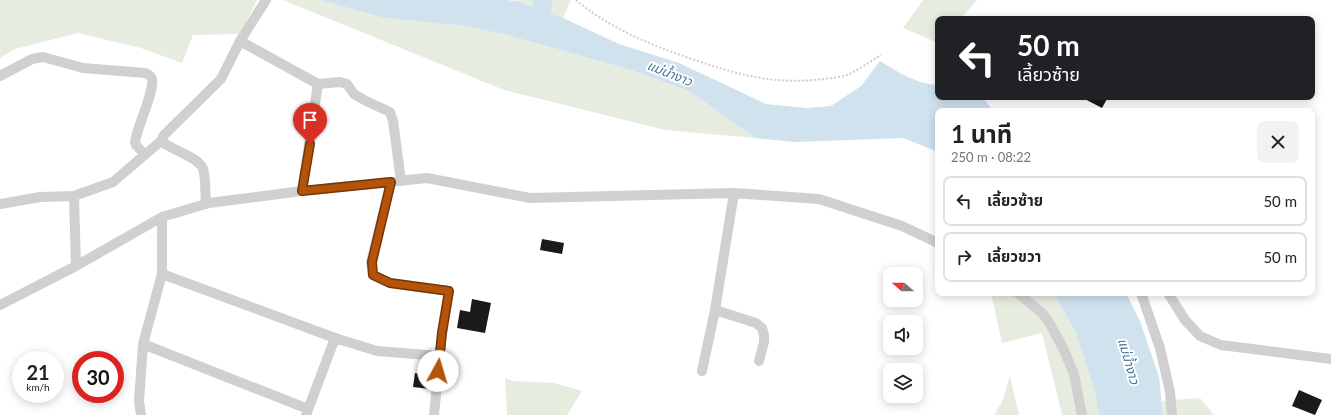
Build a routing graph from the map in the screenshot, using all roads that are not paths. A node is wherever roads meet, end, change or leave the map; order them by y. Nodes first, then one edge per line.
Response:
1 (266, 0) edge
2 (240, 41) junction
3 (0, 76) edge
4 (318, 84) junction
5 (161, 141) junction
6 (145, 155) junction
7 (396, 182) junction
8 (302, 191) junction
9 (734, 193) junction
10 (74, 196) junction
11 (0, 204) edge
12 (206, 204) junction
13 (162, 217) junction
14 (935, 242) edge
15 (76, 266) junction
16 (162, 274) junction
17 (1022, 296) edge
18 (1142, 296) edge
19 (1170, 296) edge
20 (0, 305) edge
21 (716, 310) junction
22 (336, 338) junction
23 (143, 344) junction
24 (440, 356) junction
25 (1331, 359) edge
26 (759, 361) dead end
27 (702, 371) dead end
28 (307, 412) edge
29 (141, 415) edge
30 (434, 415) edge
31 (1082, 415) edge
32 (1172, 415) edge

1 - 2 street
2 - 4 street
2 - 5 street
3 - 6 street
4 - 7 street
4 - 8 street
5 - 6 street
5 - 12 street
6 - 10 street
7 - 8 street
7 - 9 street
7 - 24 street
8 - 12 street
9 - 14 street
9 - 21 street
10 - 11 street
10 - 15 street
12 - 13 street
13 - 15 street
13 - 16 street
15 - 20 street
16 - 22 street
16 - 23 street
17 - 31 street
18 - 32 street
19 - 25 street
21 - 26 street
21 - 27 street
22 - 24 street
22 - 28 street
23 - 28 street
23 - 29 street
24 - 30 street

